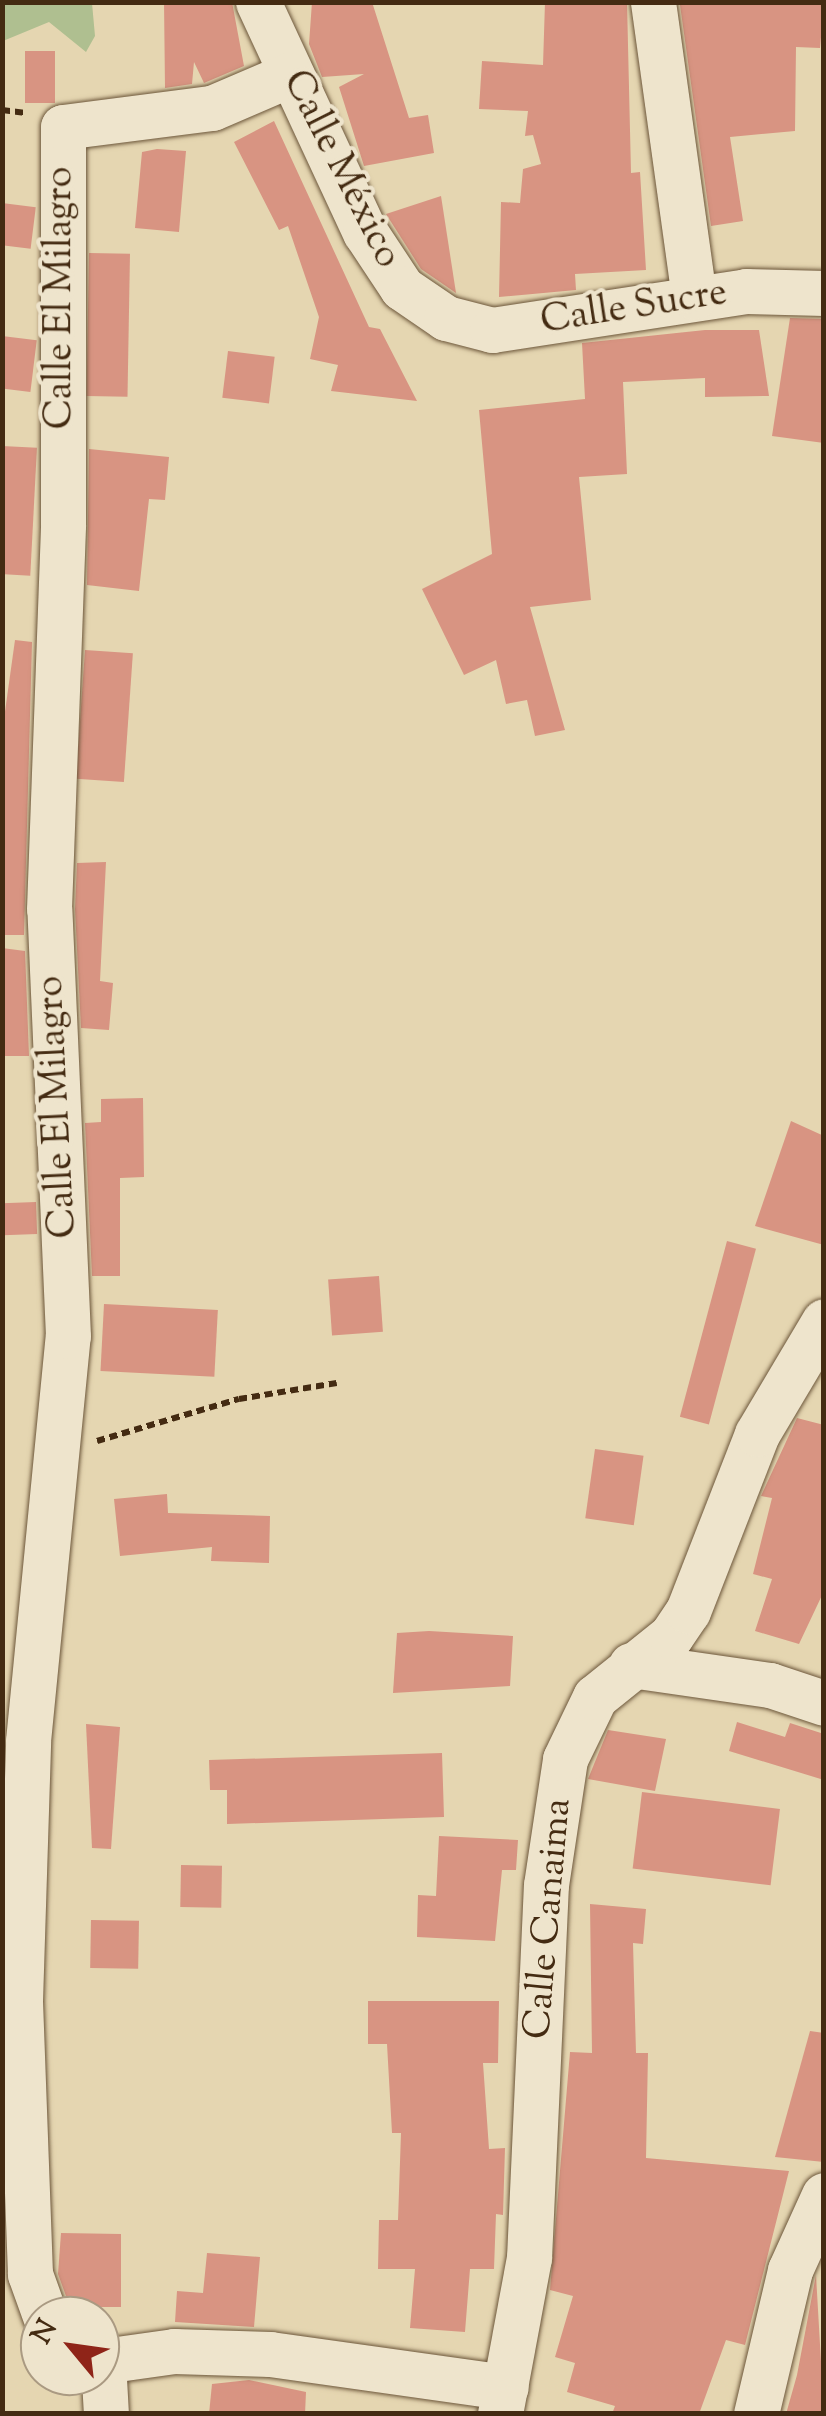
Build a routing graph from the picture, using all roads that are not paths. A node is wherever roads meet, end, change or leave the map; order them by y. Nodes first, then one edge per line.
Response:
1 (258, 2) edge
2 (653, 2) edge
3 (289, 76) junction
4 (824, 294) edge
5 (694, 297) junction
6 (446, 318) joint
7 (824, 1321) edge
8 (632, 1665) junction
9 (824, 1703) edge
10 (824, 2195) edge
11 (41, 2296) edge
12 (120, 2358) edge
13 (510, 2404) edge
14 (756, 2414) edge

1 - 3 street, Calle México
2 - 5 street
3 - 6 street, Calle México
3 - 11 street, Calle El Milagro
4 - 5 street, Calle Sucre
5 - 6 street, Calle Sucre
7 - 8 street, Calle Canaima
8 - 9 street
8 - 13 street, Calle Canaima
10 - 14 street
12 - 13 street

